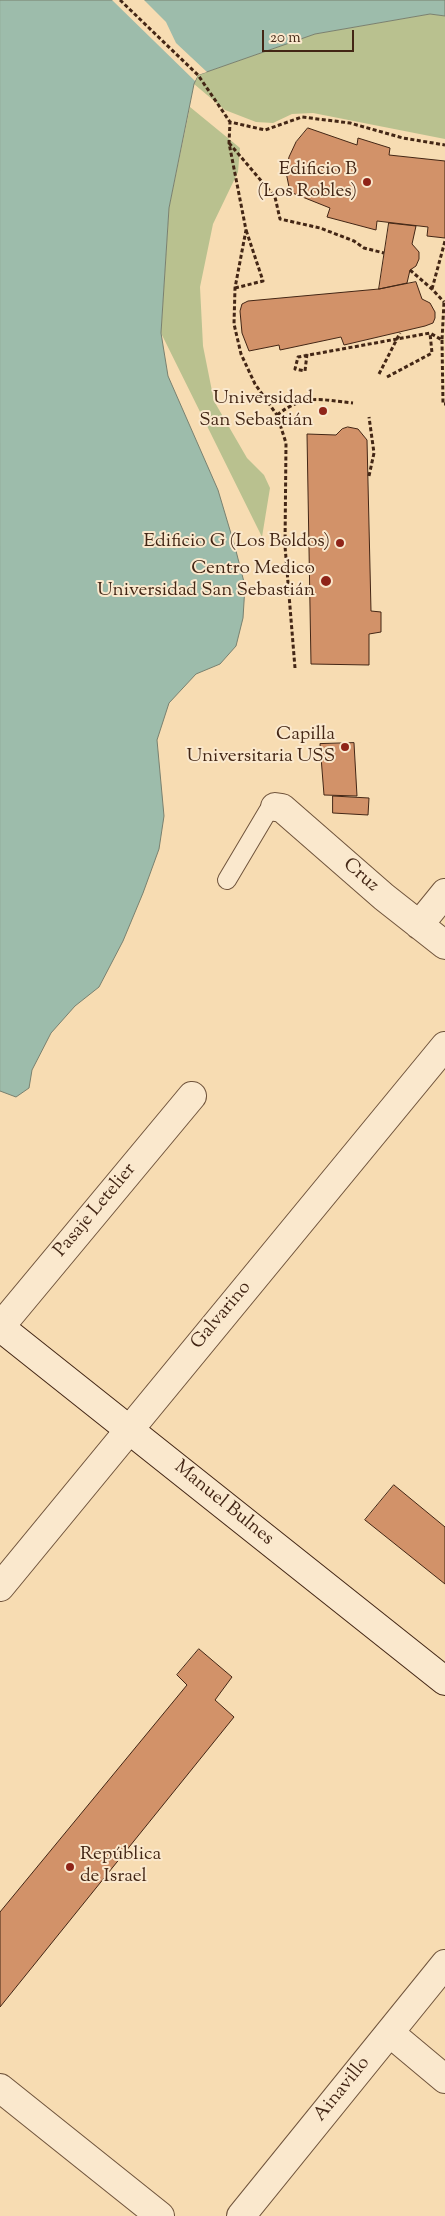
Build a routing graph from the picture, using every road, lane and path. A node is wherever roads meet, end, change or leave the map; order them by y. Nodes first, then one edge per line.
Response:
1 (120, 0) edge
2 (230, 122) junction
3 (229, 143) junction
4 (445, 145) edge
5 (246, 230) junction
6 (445, 241) edge
7 (384, 253) dead end
8 (410, 270) dead end
9 (235, 288) junction
10 (432, 288) junction
11 (444, 302) edge
12 (430, 332) junction
13 (399, 335) junction
14 (442, 340) junction
15 (307, 354) junction
16 (379, 374) dead end
17 (387, 377) dead end
18 (353, 403) dead end
19 (445, 404) edge
20 (277, 416) junction
21 (369, 417) dead end
22 (369, 476) dead end
23 (295, 668) dead end
24 (275, 807) joint
25 (226, 880) dead end
26 (445, 892) edge
27 (419, 925) junction
28 (445, 945) edge
29 (445, 1046) edge
30 (192, 1096) dead end
31 (0, 1327) edge
32 (129, 1429) junction
33 (0, 1587) edge
34 (445, 1681) edge
35 (445, 1964) edge
36 (390, 2033) junction
37 (445, 2079) edge
38 (0, 2088) edge
39 (160, 2216) edge
40 (241, 2216) edge

1 - 2 path
2 - 3 path
2 - 4 path
3 - 5 path
3 - 7 path
5 - 9 path
5 - 9 path
6 - 10 path
8 - 10 path
9 - 20 path
10 - 11 path
11 - 14 path
12 - 13 path
12 - 14 path
12 - 17 path
13 - 15 path
13 - 16 path
14 - 19 path
15 - 15 path
18 - 20 path
20 - 23 path
21 - 22 path
24 - 25 lane
24 - 27 street, Cruz
26 - 27 street
27 - 28 street, Cruz
29 - 32 street, Galvarino
30 - 31 street, Pasaje Letelier
31 - 32 street, Manuel Bulnes
32 - 33 street, Galvarino
32 - 34 street, Manuel Bulnes
35 - 36 street, Ainavillo
36 - 37 street
36 - 40 street, Ainavillo
38 - 39 street

